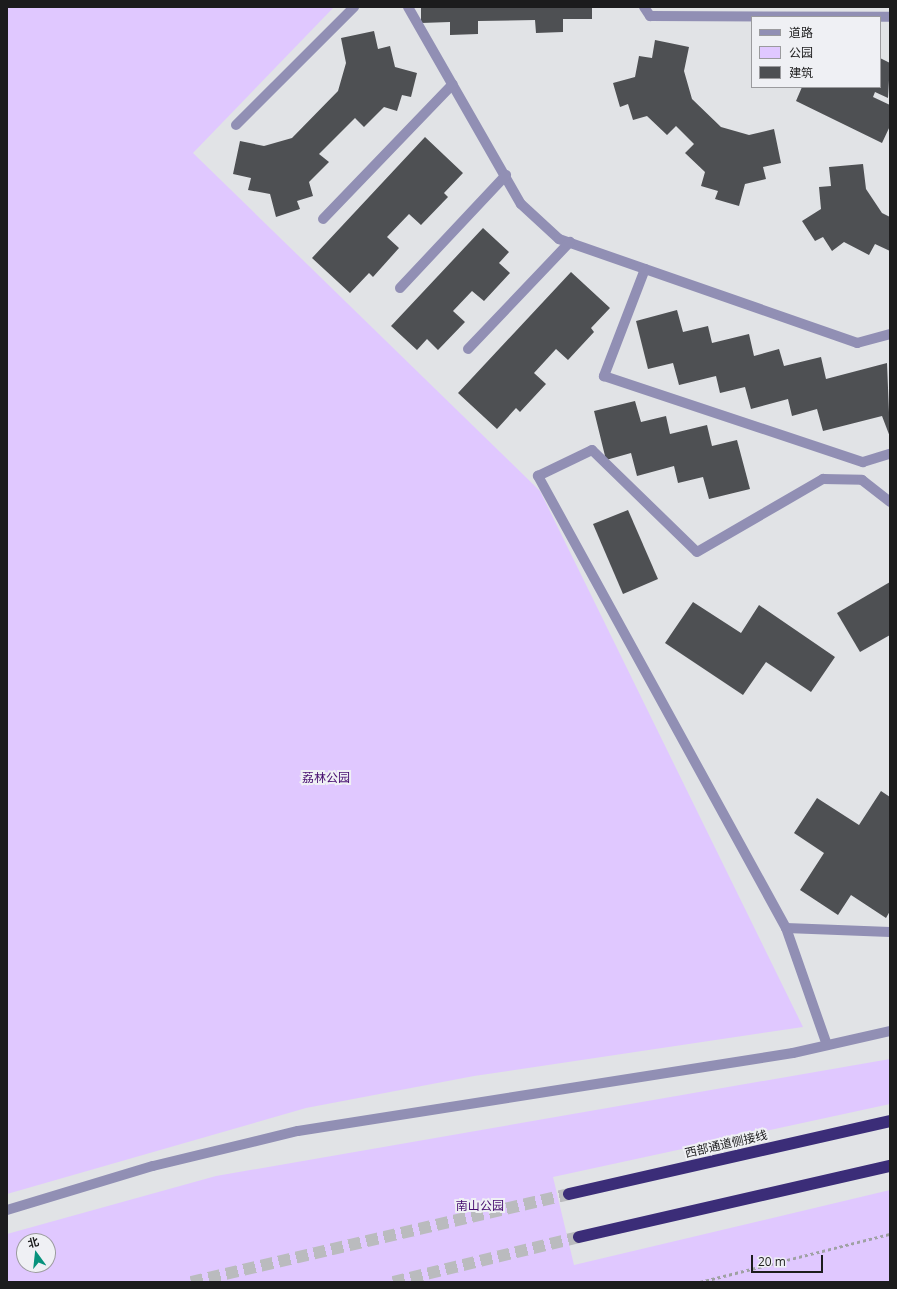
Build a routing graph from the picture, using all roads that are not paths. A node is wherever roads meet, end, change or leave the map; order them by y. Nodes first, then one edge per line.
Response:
1 (354, 7) edge
2 (408, 7) edge
3 (644, 7) edge
4 (751, 16) edge
5 (453, 84) junction
6 (236, 125) dead end
7 (506, 175) junction
8 (323, 219) dead end
9 (570, 242) junction
10 (645, 268) junction
11 (400, 288) dead end
12 (890, 334) edge
13 (468, 349) dead end
14 (890, 454) edge
15 (890, 502) edge
16 (786, 928) junction
17 (890, 932) edge
18 (890, 1031) edge
19 (827, 1045) junction
20 (890, 1121) edge
21 (890, 1166) edge
22 (569, 1194) tunnel mouth
23 (7, 1210) edge
24 (579, 1237) tunnel mouth

1 - 6 street
2 - 5 street
3 - 4 street
5 - 7 street
5 - 8 street
7 - 9 street
7 - 11 street
9 - 10 street
9 - 13 street
10 - 12 street
10 - 14 street
15 - 16 street
16 - 17 street
16 - 19 street
18 - 19 street
19 - 23 street
20 - 22 highway, 西部通道侧接线
21 - 24 highway

